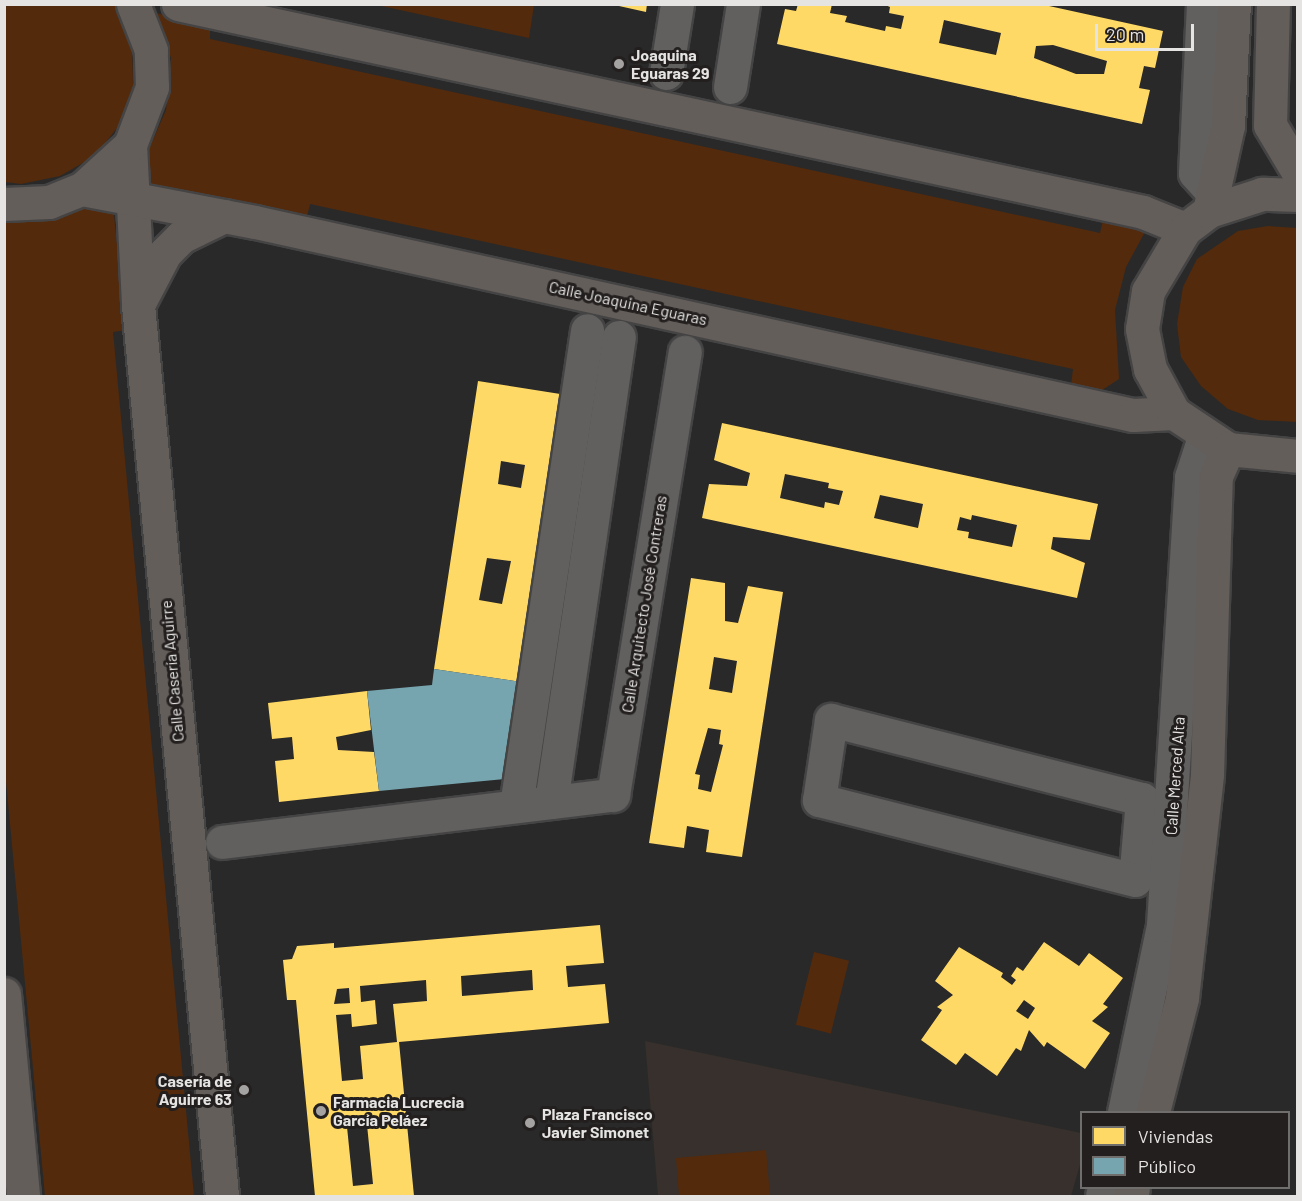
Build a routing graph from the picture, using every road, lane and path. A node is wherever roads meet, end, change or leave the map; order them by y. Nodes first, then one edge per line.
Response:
1 (133, 4) edge
2 (178, 4) edge
3 (677, 4) edge
4 (743, 4) edge
5 (1203, 4) edge
6 (1234, 4) edge
7 (1273, 4) edge
8 (666, 73) dead end
9 (730, 87) dead end
10 (130, 145) junction
11 (1298, 172) edge
12 (82, 189) junction
13 (1298, 195) edge
14 (132, 196) junction
15 (4, 204) edge
16 (1202, 211) junction
17 (224, 216) junction
18 (138, 305) junction
19 (587, 330) dead end
20 (620, 337) dead end
21 (685, 352) dead end
22 (1174, 413) junction
23 (1216, 443) junction
24 (1298, 456) edge
25 (1142, 799) joint
26 (551, 802) junction
27 (516, 806) junction
28 (222, 842) dead end
29 (4, 993) edge
30 (1124, 1111) edge
31 (1153, 1111) edge
32 (23, 1197) edge
33 (222, 1197) edge

1 - 10 main road
2 - 16 main road
3 - 8 street
4 - 9 street
5 - 16 street
6 - 16 main road
7 - 11 main road
10 - 12 main road
10 - 14 main road, Calle Casería Aguirre
12 - 14 main road, Calle Joaquina Eguaras
12 - 15 main road
13 - 16 main road
14 - 17 main road, Calle Joaquina Eguaras
14 - 18 main road, Calle Casería Aguirre
16 - 22 main road
17 - 18 main road
17 - 22 main road, Calle Joaquina Eguaras
18 - 33 main road, Calle Casería Aguirre
19 - 27 street
20 - 26 street
21 - 26 street, Calle Arquitecto José Contreras
22 - 23 main road
23 - 24 main road
23 - 30 street, Calle Merced Alta
23 - 31 main road, Calle Merced Alta
25 - 25 street
26 - 27 street, Calle Arquitecto José Contreras
27 - 28 street, Calle Arquitecto José Contreras
29 - 32 main road

